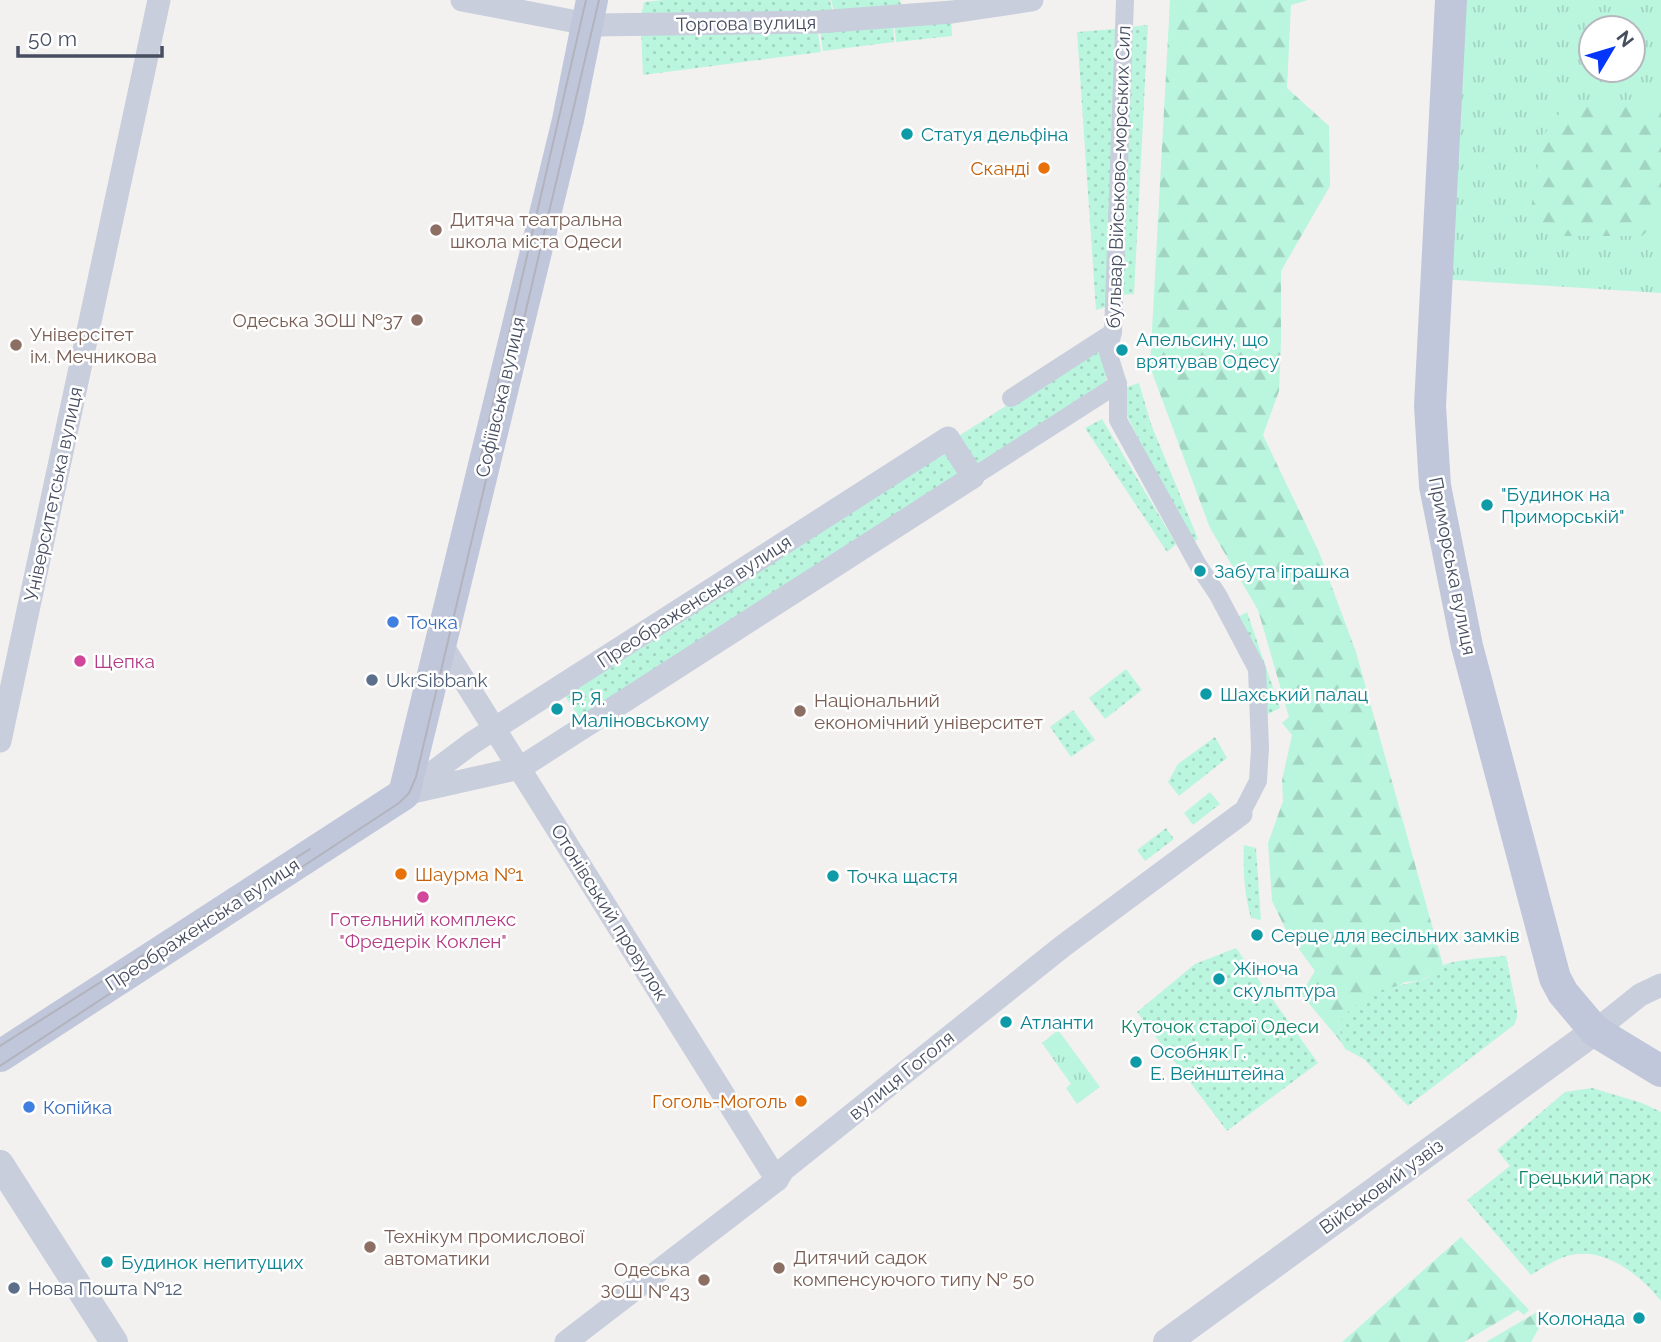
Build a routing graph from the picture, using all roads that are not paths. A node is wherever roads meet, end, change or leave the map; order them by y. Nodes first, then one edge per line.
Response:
1 (159, 0) edge
2 (461, 0) edge
3 (1032, 0) edge
4 (1125, 0) edge
5 (1451, 0) edge
6 (590, 16) edge
7 (1113, 332) junction
8 (1118, 384) junction
9 (1011, 398) dead end
10 (973, 477) junction
11 (442, 645) junction
12 (495, 729) junction
13 (0, 741) edge
14 (520, 768) junction
15 (404, 794) junction
16 (1241, 814) joint
17 (1661, 985) edge
18 (1595, 1031) junction
19 (0, 1056) edge
20 (1661, 1072) edge
21 (0, 1164) edge
22 (777, 1180) junction
23 (114, 1342) edge
24 (566, 1342) edge
25 (1167, 1342) edge

1 - 13 street, Університетська вулиця
2 - 6 street, Торгова вулиця
3 - 6 street, Торгова вулиця
4 - 7 street, бульвар Військово-морських Сил
5 - 18 main road, Приморська вулиця
6 - 11 main road, Софіївська вулиця
7 - 8 street, бульвар Військово-морських Сил
7 - 9 street
8 - 10 street, Преображенська вулиця
8 - 16 street, бульвар Військово-морських Сил
10 - 12 street, Преображенська вулиця
10 - 14 street, Преображенська вулиця
11 - 12 street, Отонівський провулок
11 - 15 main road, Софіївська вулиця
12 - 14 street, Отонівський провулок
12 - 15 street, Преображенська вулиця
14 - 15 street, Преображенська вулиця
14 - 22 street, Отонівський провулок
15 - 19 main road, Преображенська вулиця
16 - 22 street, вулиця Гоголя
17 - 18 street
18 - 20 main road, Приморська вулиця
18 - 25 street, Військовий узвіз
21 - 23 street
22 - 24 street, вулиця Гоголя

